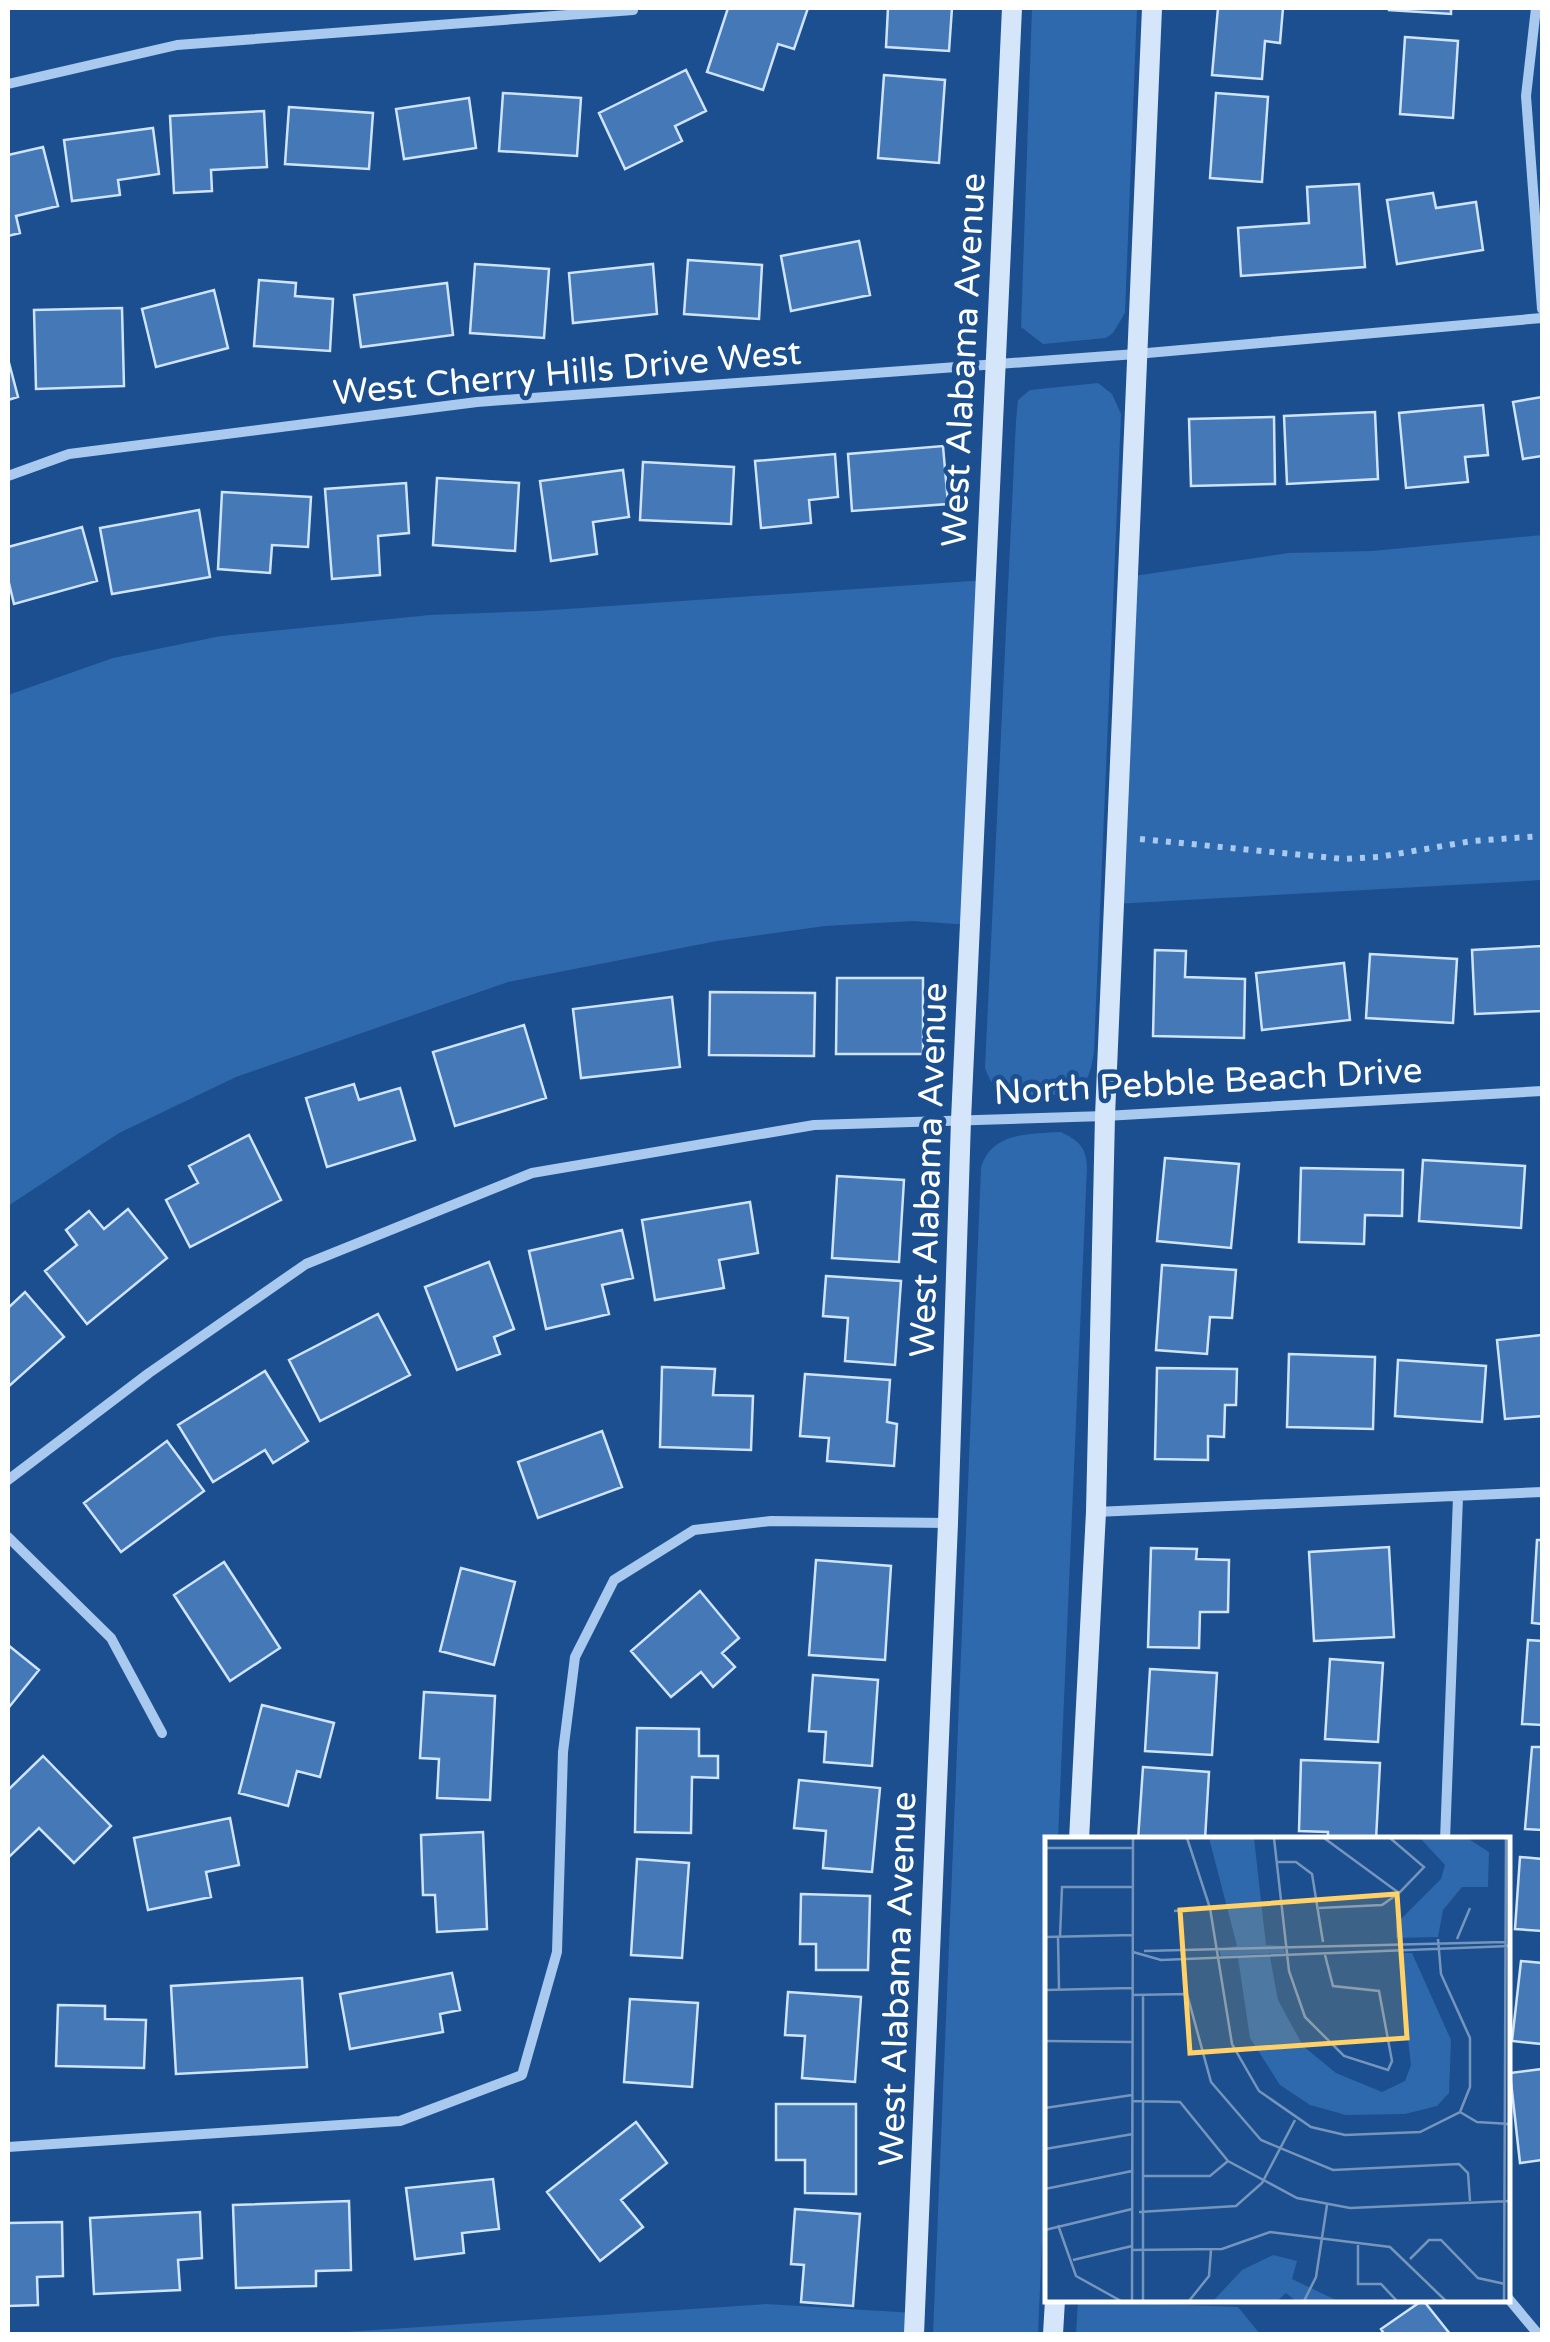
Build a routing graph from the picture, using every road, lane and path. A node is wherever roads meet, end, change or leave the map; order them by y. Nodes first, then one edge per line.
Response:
1 (633, 8) edge
2 (1012, 8) edge
3 (1152, 8) edge
4 (1536, 8) edge
5 (8, 84) edge
6 (1542, 309) edge
7 (1542, 318) edge
8 (1136, 354) junction
9 (996, 365) junction
10 (8, 476) edge
11 (1542, 836) edge
12 (1139, 839) dead end
13 (1542, 1091) edge
14 (1105, 1116) junction
15 (961, 1120) junction
16 (8, 1480) edge
17 (1542, 1492) edge
18 (1458, 1497) junction
19 (1096, 1512) junction
20 (948, 1523) junction
21 (8, 1537) edge
22 (162, 1733) dead end
23 (1079, 1837) edge
24 (1445, 1837) edge
25 (8, 2147) edge
26 (1510, 2300) edge
27 (1055, 2302) edge
28 (914, 2334) edge
29 (1053, 2334) edge
30 (1538, 2334) edge

1 - 5 street
2 - 9 street, West Alabama Avenue
3 - 8 street
4 - 6 street
7 - 8 street, West Cherry Hills Drive West
8 - 9 street, West Cherry Hills Drive West
8 - 14 street
9 - 10 street, West Cherry Hills Drive West
9 - 15 street, West Alabama Avenue
11 - 12 path
13 - 14 street, North Pebble Beach Drive
14 - 15 street, North Pebble Beach Drive
14 - 19 street
15 - 16 street, North Pebble Beach Drive
15 - 20 street, West Alabama Avenue
17 - 18 street
18 - 19 street
18 - 24 street
19 - 23 street
20 - 25 street
20 - 28 street, West Alabama Avenue
21 - 22 street
26 - 30 street
27 - 29 street

